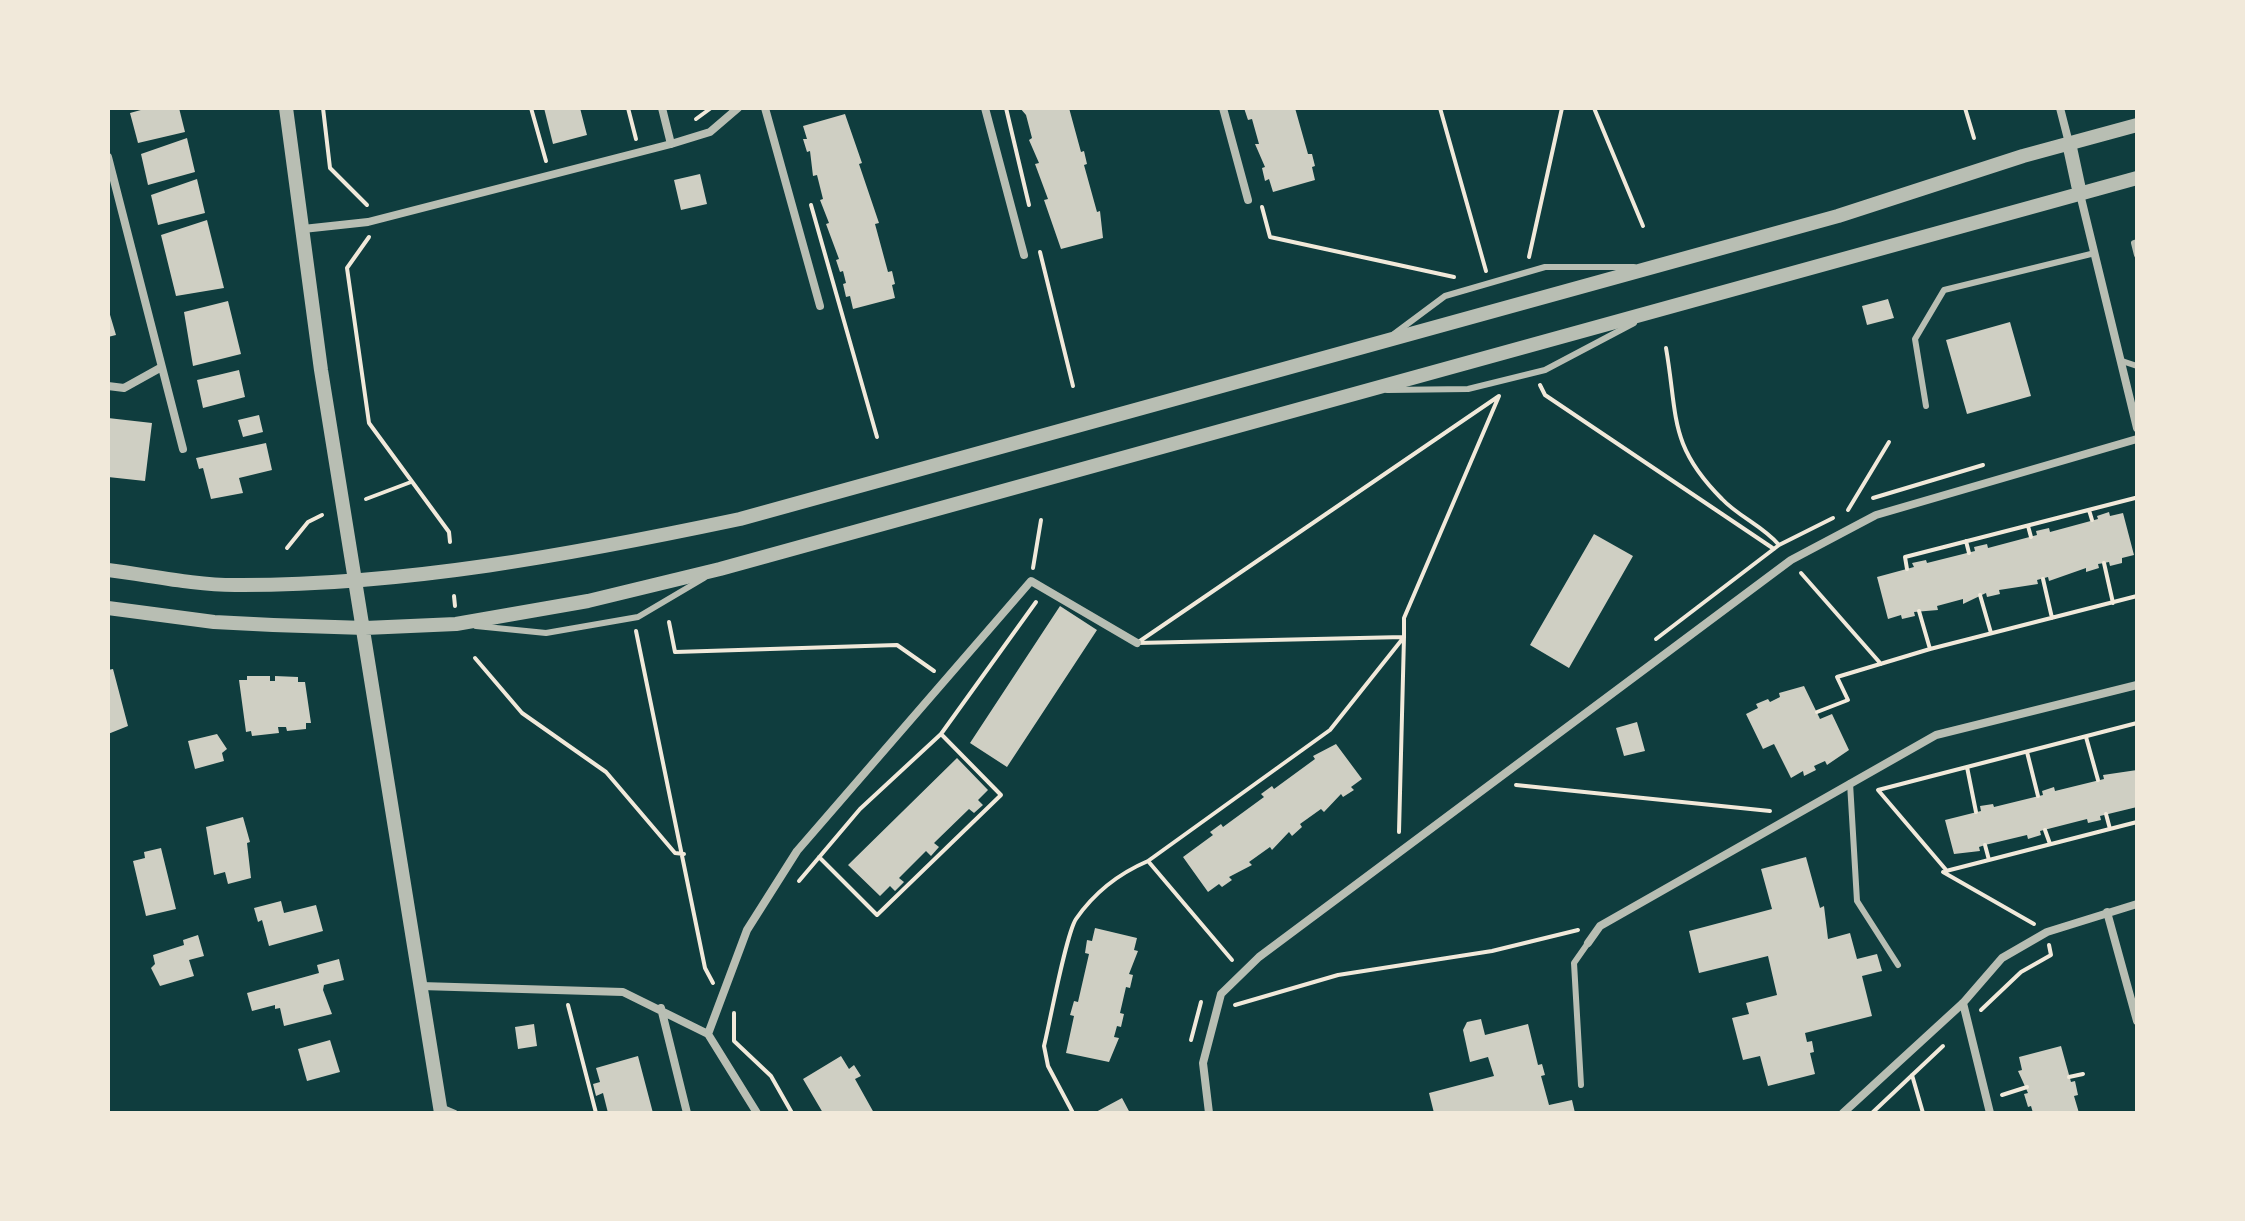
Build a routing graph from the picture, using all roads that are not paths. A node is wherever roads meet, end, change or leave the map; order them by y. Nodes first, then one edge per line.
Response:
1 (286, 108) edge
2 (662, 108) edge
3 (738, 108) edge
4 (765, 108) edge
5 (985, 108) edge
6 (1223, 108) edge
7 (2060, 108) edge
8 (2137, 125) edge
9 (2069, 143) junction
10 (671, 144) junction
11 (108, 157) edge
12 (2137, 178) edge
13 (2080, 194) junction
14 (1248, 200) dead end
15 (303, 229) junction
16 (2137, 242) edge
17 (2095, 253) junction
18 (1024, 255) dead end
19 (2137, 255) edge
20 (1654, 267) junction
21 (820, 306) dead end
22 (1665, 306) junction
23 (1382, 343) junction
24 (2122, 361) junction
25 (2137, 366) edge
26 (160, 368) junction
27 (108, 386) edge
28 (1364, 390) junction
29 (1926, 406) dead end
30 (2137, 428) edge
31 (2137, 439) edge
32 (183, 449) dead end
33 (720, 569) junction
34 (108, 570) edge
35 (355, 581) junction
36 (108, 608) edge
37 (456, 624) junction
38 (365, 628) junction
39 (1137, 643) road end
40 (2137, 685) edge
41 (1850, 783) junction
42 (2137, 904) edge
43 (2107, 912) junction
44 (1588, 943) joint
45 (1898, 965) dead end
46 (421, 986) junction
47 (1963, 1003) junction
48 (661, 1008) junction
49 (2137, 1021) edge
50 (708, 1034) junction
51 (1581, 1085) dead end
52 (441, 1110) edge
53 (455, 1113) edge
54 (687, 1113) edge
55 (757, 1113) edge
56 (1209, 1113) edge
57 (1843, 1113) edge
58 (1990, 1113) edge

1 - 15 street
2 - 10 street
3 - 10 street
4 - 21 street
5 - 18 street
6 - 14 street
7 - 9 street
8 - 9 street
9 - 13 street
9 - 20 street
10 - 15 street
11 - 26 street
12 - 13 street
13 - 17 street
13 - 22 street
15 - 35 street
16 - 19 lane
17 - 24 street
17 - 29 lane
20 - 23 street
20 - 23 lane
22 - 28 street
22 - 28 lane
23 - 35 street
24 - 25 lane
24 - 30 street
26 - 27 street
26 - 32 street
28 - 33 street
31 - 56 street
33 - 37 street
33 - 37 lane
34 - 35 street
35 - 38 street
36 - 38 street
37 - 38 street
38 - 46 street
39 - 50 street
40 - 41 street
41 - 44 street
41 - 45 lane
42 - 43 street
43 - 47 street
43 - 49 street
44 - 51 lane
46 - 48 street
46 - 52 street
47 - 57 street
47 - 58 street
48 - 50 street
48 - 54 street
50 - 55 street
52 - 53 lane

